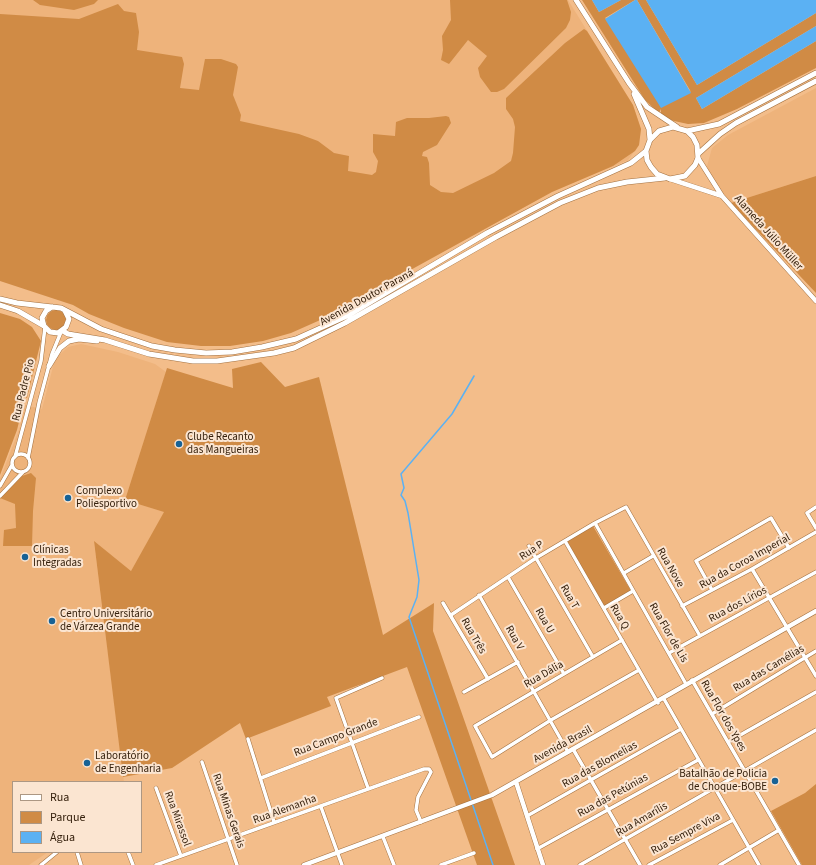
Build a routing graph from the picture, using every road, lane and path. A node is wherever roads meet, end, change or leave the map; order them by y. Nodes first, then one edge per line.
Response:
1 (576, 0) edge
2 (816, 73) edge
3 (816, 81) edge
4 (629, 83) junction
5 (680, 128) junction
6 (686, 131) junction
7 (650, 140) junction
8 (646, 151) junction
9 (698, 156) junction
10 (667, 178) junction
11 (722, 196) junction
12 (0, 298) edge
13 (816, 301) edge
14 (0, 304) edge
15 (53, 307) junction
16 (65, 310) junction
17 (44, 327) junction
18 (62, 331) junction
19 (122, 345) junction
20 (49, 366) junction
21 (15, 457) junction
22 (28, 458) junction
23 (12, 465) junction
24 (23, 472) junction
25 (0, 486) edge
26 (0, 496) edge
27 (626, 508) joint
28 (816, 508) edge
29 (595, 523) junction
30 (816, 528) edge
31 (816, 532) edge
32 (565, 540) junction
33 (530, 546) dead end
34 (789, 548) junction
35 (653, 556) junction
36 (536, 558) junction
37 (752, 569) junction
38 (816, 572) edge
39 (624, 573) junction
40 (508, 577) junction
41 (712, 590) junction
42 (633, 591) junction
43 (479, 595) junction
44 (770, 599) junction
45 (444, 603) dead end
46 (682, 606) junction
47 (604, 608) junction
48 (816, 611) edge
49 (451, 615) junction
50 (787, 628) junction
51 (700, 636) junction
52 (622, 640) junction
53 (816, 651) edge
54 (669, 653) junction
55 (593, 657) junction
56 (805, 657) junction
57 (518, 662) junction
58 (639, 670) junction
59 (564, 674) junction
60 (816, 676) edge
61 (382, 678) dead end
62 (488, 679) junction
63 (692, 680) junction
64 (686, 684) junction
65 (534, 690) junction
66 (464, 692) dead end
67 (816, 692) edge
68 (664, 699) junction
69 (658, 703) junction
70 (712, 714) junction
71 (419, 716) dead end
72 (551, 720) junction
73 (681, 729) junction
74 (816, 730) edge
75 (248, 739) dead end
76 (351, 742) junction
77 (728, 742) junction
78 (574, 749) junction
79 (568, 752) junction
80 (698, 760) junction
81 (202, 762) dead end
82 (745, 771) junction
83 (260, 778) junction
84 (592, 780) junction
85 (516, 782) junction
86 (156, 788) dead end
87 (368, 788) junction
88 (715, 788) junction
89 (320, 807) junction
90 (608, 809) junction
91 (527, 816) junction
92 (732, 820) junction
93 (274, 822) junction
94 (421, 822) junction
95 (779, 830) junction
96 (383, 837) junction
97 (625, 840) junction
98 (227, 841) junction
99 (749, 848) junction
100 (537, 849) junction
101 (338, 852) junction
102 (56, 853) edge
103 (77, 853) edge
104 (128, 853) edge
105 (474, 853) dead end
106 (181, 856) junction
107 (41, 865) edge
108 (81, 865) edge
109 (133, 865) edge
110 (156, 865) edge
111 (237, 865) edge
112 (304, 865) edge
113 (342, 865) edge
114 (394, 865) edge
115 (441, 865) edge
116 (543, 865) edge
117 (580, 865) edge
118 (640, 865) edge
119 (649, 865) edge
120 (720, 865) edge
121 (758, 865) edge
122 (799, 865) edge

1 - 4 main road
2 - 6 main road
3 - 9 main road
4 - 5 main road
4 - 7 main road
5 - 6 main road
5 - 7 main road
6 - 9 main road
7 - 8 main road
8 - 10 main road
8 - 16 main road, Avenida Doutor Paraná
9 - 10 main road
9 - 11 street, Alameda Júlio Müller
10 - 11 street, Alameda Júlio Müller
10 - 19 main road, Avenida Doutor Paraná
11 - 13 street, Alameda Júlio Müller
12 - 15 main road
14 - 17 main road
15 - 16 main road
15 - 17 main road
16 - 18 main road
17 - 18 main road
17 - 21 street, Rua Padre Pio
18 - 19 main road, Avenida Doutor Paraná
18 - 20 street, Rua Padre Pio
19 - 20 main road
20 - 22 street, Rua Padre Pio
21 - 22 street
21 - 23 street
22 - 24 street
23 - 24 street
23 - 25 street
24 - 26 street
27 - 29 street, Rua P
27 - 35 street, Rua Nove
28 - 30 street
29 - 32 street, Rua P
29 - 39 street, Rua Flor de Lis
31 - 34 street, Rua da Coroa Imperial
32 - 36 street, Rua P
32 - 47 street, Rua Q
33 - 36 street, Rua T
34 - 37 street, Rua da Coroa Imperial
34 - 41 street
35 - 39 street
35 - 46 street, Rua Nove
36 - 40 street, Rua P
36 - 55 street, Rua T
37 - 41 street, Rua da Coroa Imperial
37 - 44 street
38 - 44 street, Rua dos Lírios
39 - 42 street, Rua Flor de Lis
40 - 43 street, Rua P
40 - 59 street, Rua U
41 - 46 street, Rua da Coroa Imperial
42 - 47 street
42 - 54 street, Rua Flor de Lis
43 - 49 street, Rua P
43 - 57 street, Rua V
44 - 50 street
44 - 51 street, Rua dos Lírios
45 - 49 street, Rua Três
46 - 51 street, Rua Nove
47 - 52 street, Rua Q
48 - 50 street, Avenida Brasil
49 - 62 street, Rua Três
50 - 56 street
50 - 63 street, Avenida Brasil
51 - 54 street, Rua dos Lírios
52 - 55 street, Rua Dália
52 - 58 street, Rua Q
53 - 56 street, Rua das Camélias
54 - 64 street, Rua Flor de Lis
55 - 59 street, Rua Dália
56 - 60 street
56 - 70 street, Rua das Camélias
57 - 62 street
57 - 65 street, Rua V
58 - 69 street, Rua Q
58 - 72 street
59 - 65 street, Rua Dália
61 - 76 street
62 - 66 street
63 - 64 street, Avenida Brasil
63 - 70 street, Rua Flor dos Ypes
64 - 68 street, Avenida Brasil
65 - 72 street, Rua V
65 - 72 street, Rua Dália
67 - 77 street
68 - 69 street, Avenida Brasil
68 - 73 street
69 - 78 street, Avenida Brasil
70 - 77 street, Rua Flor dos Ypes
71 - 76 street, Rua Campo Grande
72 - 79 street, Rua V
73 - 80 street
73 - 84 street, Rua das Blomelias
74 - 82 street, Rua Amarílis
75 - 83 street
76 - 83 street, Rua Campo Grande
76 - 87 street
77 - 82 street, Rua Flor dos Ypes
78 - 79 street, Avenida Brasil
78 - 84 street
79 - 85 street, Avenida Brasil
80 - 88 street
80 - 90 street, Rua das Petúnias
81 - 98 street, Rua Minas Gerais
82 - 88 street, Rua Amarílis
82 - 95 street, Rua Flor dos Ypes
83 - 93 street
84 - 90 street
84 - 91 street, Rua das Blomelias
85 - 91 street
85 - 94 street, Avenida Brasil
86 - 106 street, Rua Mirassol
87 - 89 street, Rua Alemanha
87 - 94 street, Rua Alemanha
88 - 92 street
88 - 97 street, Rua Amarílis
89 - 93 street, Rua Alemanha
89 - 101 street
90 - 97 street
90 - 100 street, Rua das Petúnias
91 - 100 street
92 - 99 street
92 - 119 street, Rua Sempre Viva
93 - 98 street, Rua Alemanha
94 - 96 street, Avenida Brasil
95 - 99 street
95 - 122 street, Rua Flor dos Ypes
96 - 101 street, Avenida Brasil
96 - 114 street
97 - 117 street, Rua Amarílis
97 - 118 street
98 - 106 street, Rua Alemanha
98 - 111 street, Rua Minas Gerais
99 - 120 street
99 - 121 street
100 - 116 street
101 - 112 street, Avenida Brasil
101 - 113 street
102 - 107 street
103 - 108 street
104 - 109 street
105 - 115 street
106 - 110 street, Rua Alemanha

